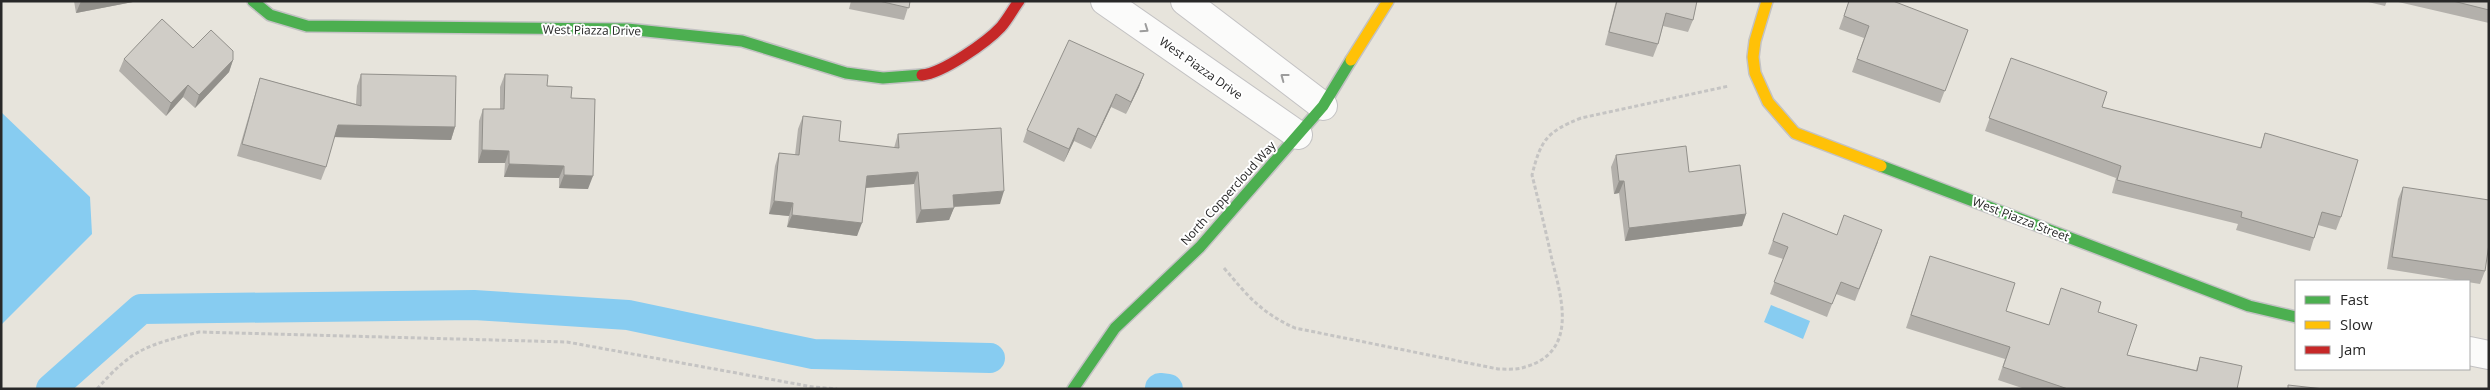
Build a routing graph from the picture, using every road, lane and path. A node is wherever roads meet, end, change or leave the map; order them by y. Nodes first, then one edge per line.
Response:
1 (254, 1) edge
2 (1019, 1) edge
3 (1105, 1) edge
4 (1185, 1) edge
5 (1388, 1) edge
6 (1767, 1) edge
7 (1730, 85) dead end
8 (1323, 106) junction
9 (1298, 135) junction
10 (1224, 268) dead end
11 (2295, 317) edge
12 (2470, 351) edge
13 (2489, 355) edge
14 (97, 389) edge
15 (837, 389) edge
16 (1073, 389) edge

1 - 2 street, West Piazza Drive
3 -> 9 street, West Piazza Drive
8 -> 4 street
5 - 8 street, North Coppercloud Way
6 - 11 street, West Piazza Street
7 - 10 path
8 - 9 street, North Coppercloud Way
9 - 16 street, North Coppercloud Way
12 - 13 street
14 - 15 path

